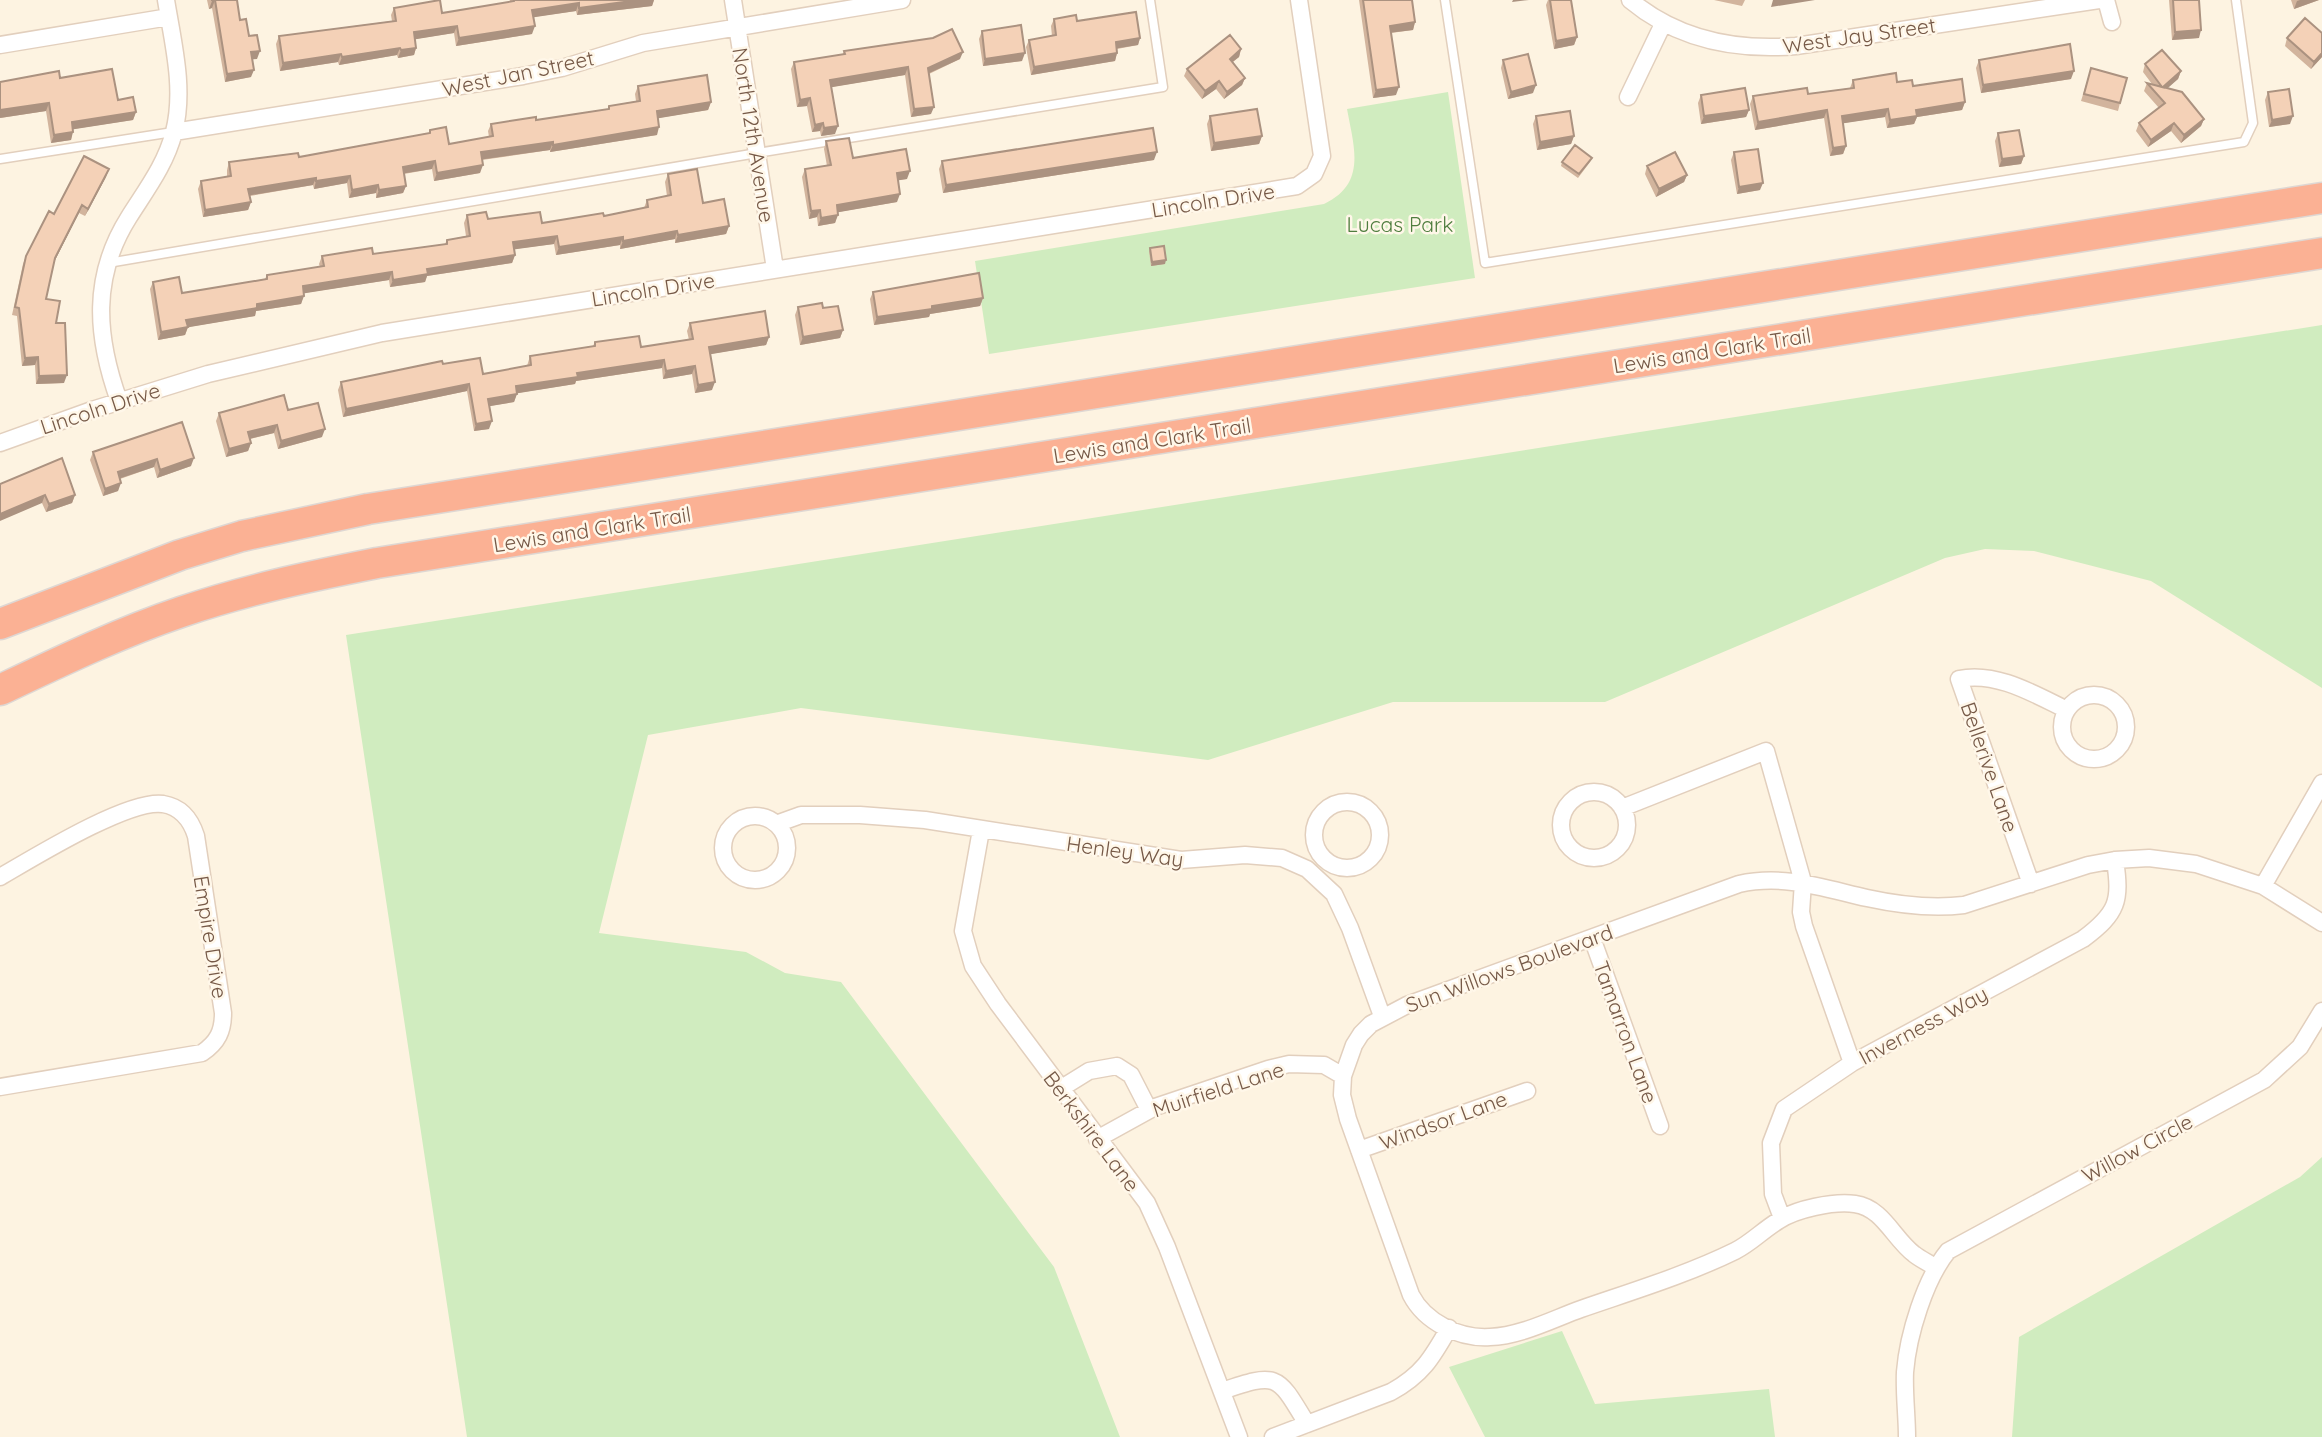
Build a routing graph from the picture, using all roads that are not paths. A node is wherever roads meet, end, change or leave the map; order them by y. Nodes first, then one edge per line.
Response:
1 (166, 0) edge
2 (733, 0) edge
3 (902, 0) edge
4 (1150, 0) edge
5 (1299, 0) edge
6 (1445, 0) edge
7 (1630, 0) edge
8 (2099, 0) edge
9 (2106, 0) edge
10 (2236, 0) edge
11 (169, 18) junction
12 (2112, 22) dead end
13 (1663, 24) junction
14 (737, 26) junction
15 (0, 45) edge
16 (1628, 97) dead end
17 (174, 132) junction
18 (757, 153) junction
19 (0, 159) edge
20 (2322, 198) edge
21 (2322, 253) edge
22 (108, 263) junction
23 (775, 270) junction
24 (119, 401) junction
25 (0, 443) edge
26 (180, 613) junction
27 (0, 624) edge
28 (0, 690) edge
29 (2067, 710) junction
30 (0, 711) edge
31 (2322, 783) edge
32 (1622, 808) junction
33 (776, 824) junction
34 (981, 830) junction
35 (2115, 860) junction
36 (1332, 864) junction
37 (0, 877) edge
38 (1319, 878) junction
39 (1803, 882) junction
40 (2031, 884) junction
41 (2263, 886) junction
42 (2322, 923) edge
43 (1592, 937) junction
44 (2322, 1012) edge
45 (1382, 1016) junction
46 (1852, 1063) junction
47 (1343, 1076) junction
48 (0, 1087) edge
49 (1060, 1089) junction
50 (1527, 1091) dead end
51 (1149, 1110) junction
52 (1660, 1126) dead end
53 (1097, 1139) junction
54 (1359, 1150) junction
55 (1782, 1218) junction
56 (1936, 1268) junction
57 (1449, 1328) junction
58 (1222, 1391) junction
59 (1307, 1424) junction
60 (1240, 1437) edge
61 (1273, 1437) edge
62 (1907, 1437) edge

1 - 11 street
2 - 14 street, North 12th Avenue
3 - 14 street, West Jan Street
4 - 18 lane
5 - 23 street, Lincoln Drive
6 - 10 lane
7 - 13 street, West Jay Street
8 - 13 street, West Jay Street
9 - 12 street
11 - 15 street
11 - 17 street
13 - 16 street
14 - 17 street, West Jan Street
14 - 18 street, North 12th Avenue
17 - 19 lane
17 - 22 street
18 - 22 lane
18 - 23 street, North 12th Avenue
20 - 27 highway
21 - 26 highway, Lewis and Clark Trail
22 - 24 street
23 - 24 street, Lincoln Drive
24 - 25 street, Lincoln Drive
26 - 28 highway, Lewis and Clark Trail
26 - 30 highway
29 - 29 street
29 - 40 street, Bellerive Lane
31 - 41 street
32 - 32 street
32 - 39 street
33 - 33 street
33 - 34 street, Henley Way
34 - 38 street, Henley Way
34 - 49 street, Berkshire Lane
35 - 40 street, Sun Willows Boulevard
35 - 41 street, Sun Willows Boulevard
35 - 46 street, Inverness Way
36 - 36 street
36 - 38 street
37 - 48 street, Empire Drive
38 - 45 street, Henley Way
39 - 40 street, Sun Willows Boulevard
39 - 43 street, Sun Willows Boulevard
39 - 46 street
41 - 42 street, Sun Willows Boulevard
43 - 45 street, Sun Willows Boulevard
43 - 52 street, Tamarron Lane
44 - 56 street, Willow Circle
45 - 47 street, Sun Willows Boulevard
46 - 55 street, Inverness Way
47 - 51 street, Muirfield Lane
47 - 54 street, Sun Willows Boulevard
49 - 51 street
49 - 53 street, Berkshire Lane
50 - 54 street, Windsor Lane
51 - 53 street, Muirfield Lane
53 - 58 street, Berkshire Lane
54 - 57 street, Sun Willows Boulevard
55 - 56 street, Sun Willows Boulevard
55 - 57 street, Sun Willows Boulevard
56 - 62 street
57 - 59 street
58 - 59 street
58 - 60 street, Berkshire Lane
59 - 61 street

